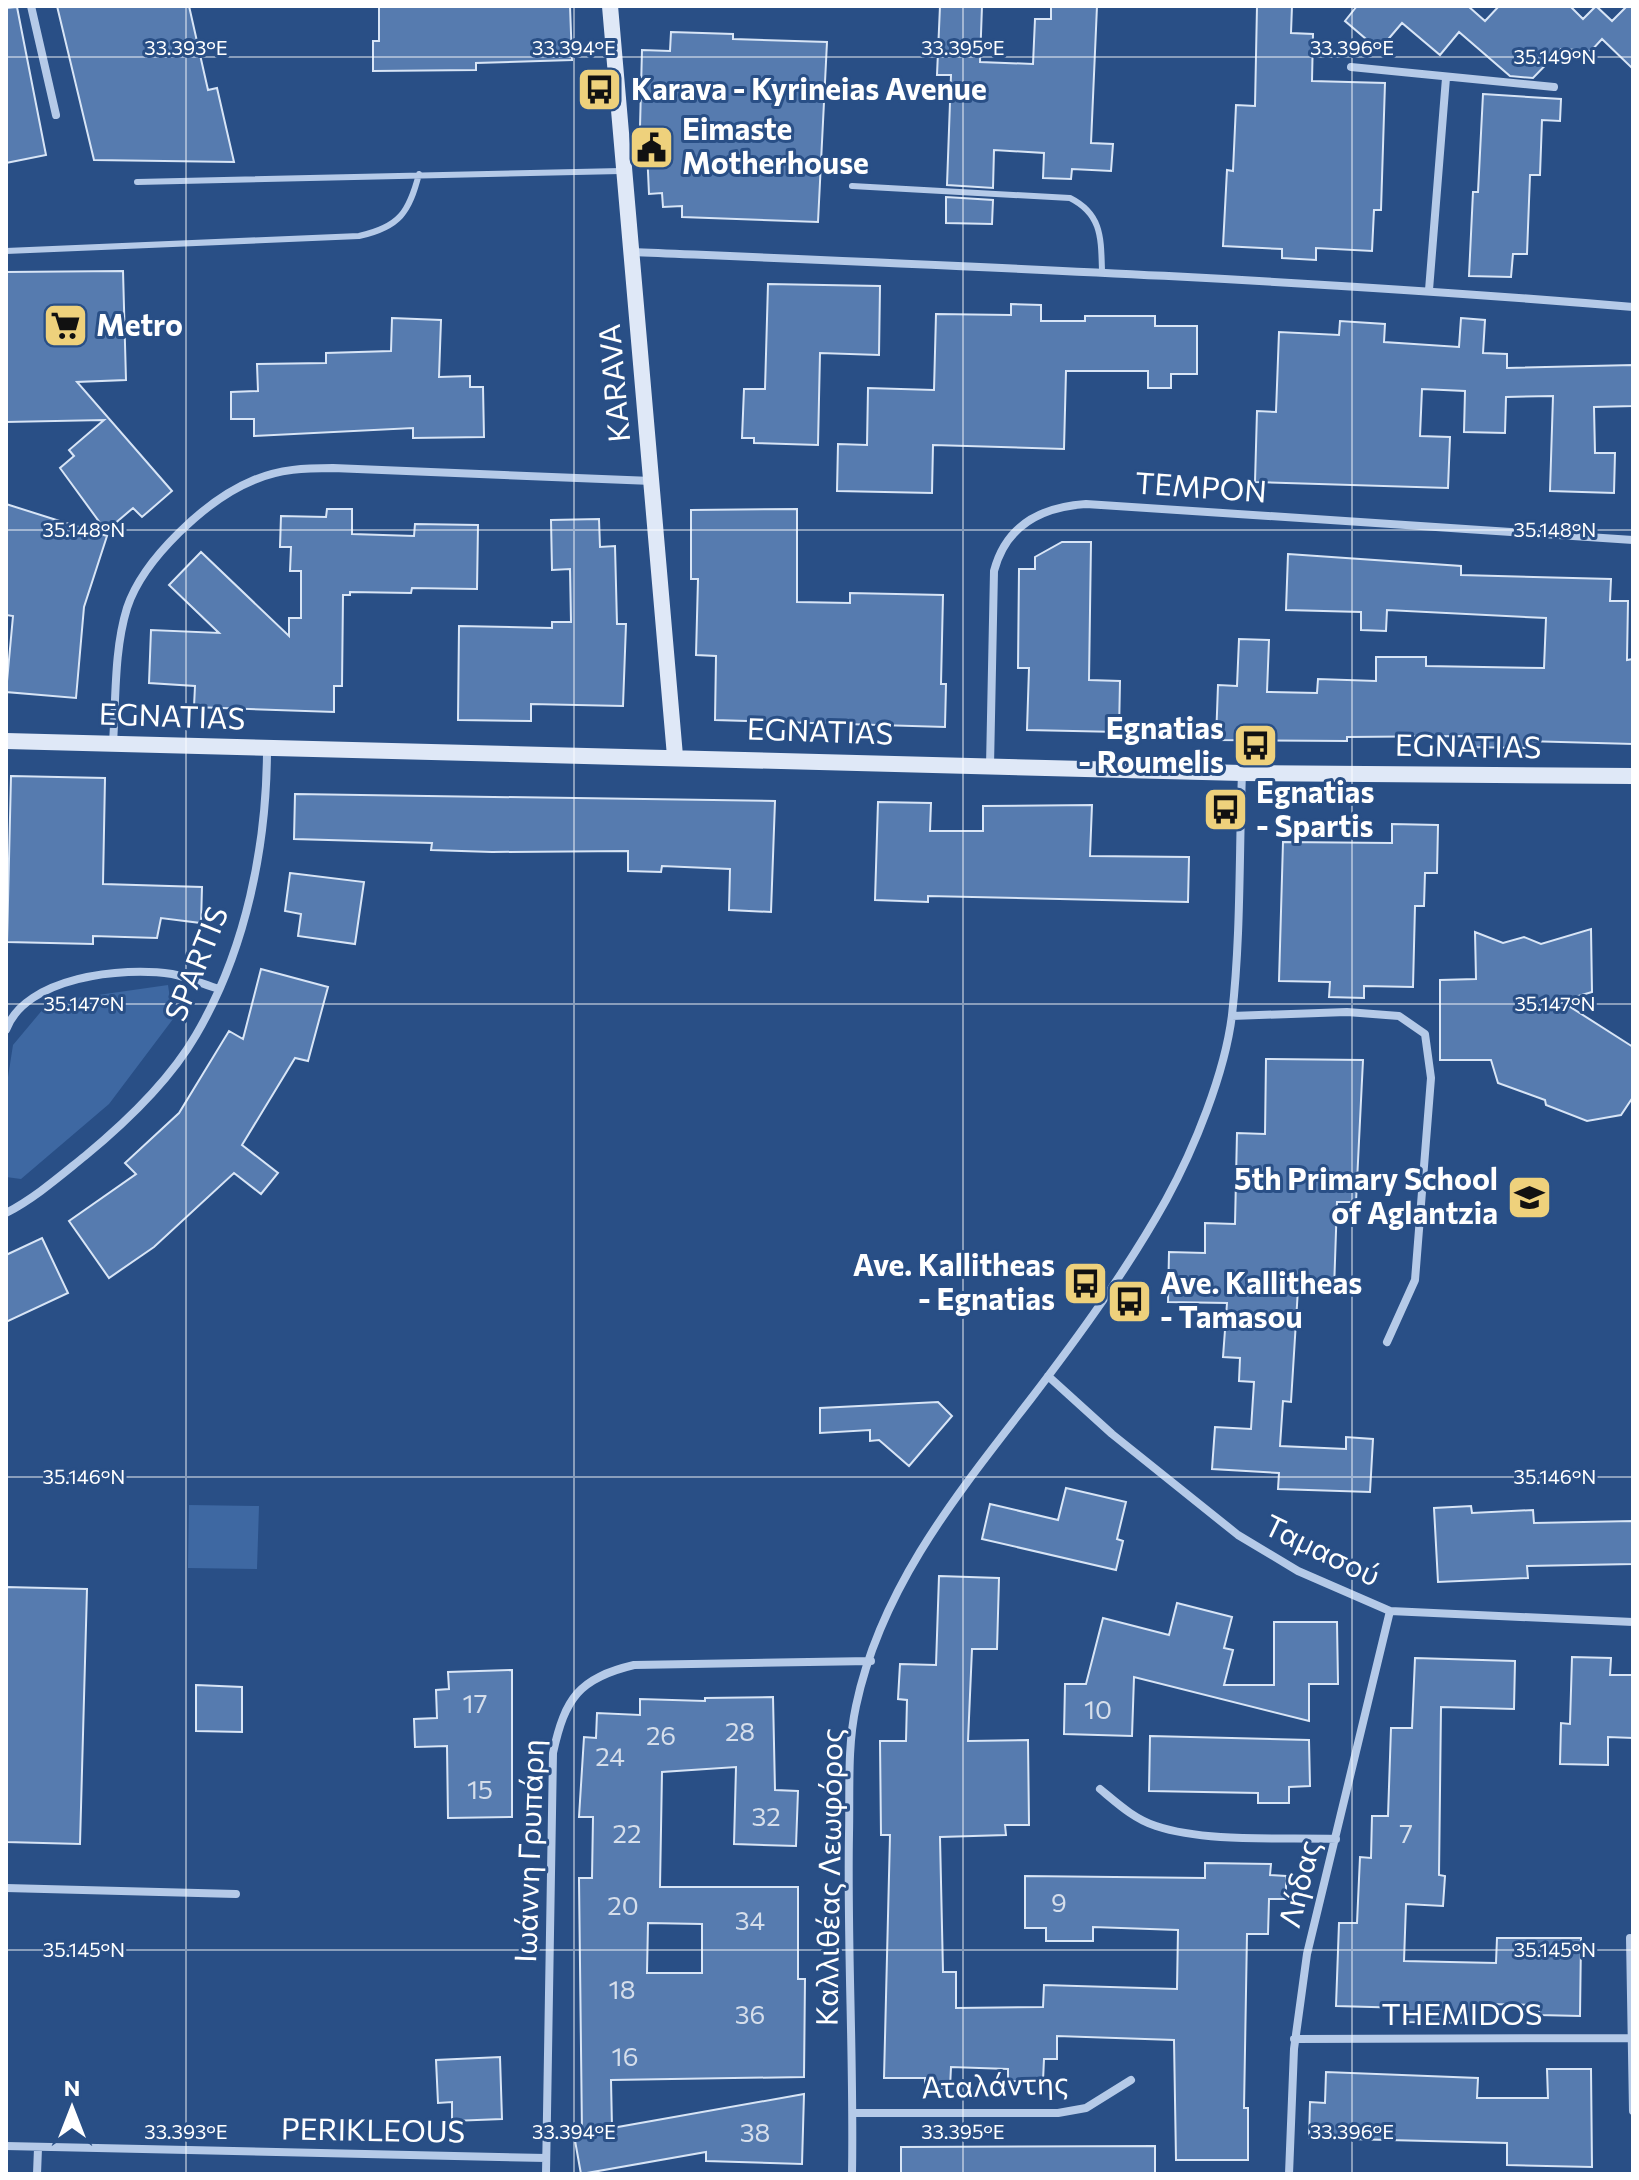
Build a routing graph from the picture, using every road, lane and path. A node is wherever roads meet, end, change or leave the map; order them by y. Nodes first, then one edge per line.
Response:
1 (31, 6) edge
2 (610, 6) edge
3 (1351, 67) dead end
4 (1446, 78) junction
5 (1554, 87) dead end
6 (56, 115) dead end
7 (623, 171) junction
8 (419, 174) junction
9 (137, 182) dead end
10 (852, 186) dead end
11 (6, 251) edge
12 (632, 252) junction
13 (1102, 271) junction
14 (1429, 290) junction
15 (1633, 307) edge
16 (652, 481) junction
17 (1633, 540) edge
18 (6, 741) edge
19 (113, 744) junction
20 (267, 748) junction
21 (675, 756) junction
22 (990, 766) junction
23 (1242, 773) junction
24 (1633, 776) edge
25 (219, 989) junction
26 (1232, 1016) junction
27 (6, 1030) edge
28 (6, 1213) edge
29 (1387, 1342) dead end
30 (1048, 1376) junction
31 (1390, 1611) junction
32 (1633, 1622) edge
33 (871, 1661) junction
34 (1100, 1789) dead end
35 (1336, 1839) junction
36 (6, 1888) edge
37 (236, 1894) dead end
38 (1630, 1938) dead end
39 (1629, 2038) junction
40 (1294, 2039) junction
41 (1131, 2080) dead end
42 (1633, 2111) edge
43 (853, 2113) junction
44 (6, 2146) edge
45 (38, 2148) junction
46 (546, 2158) junction
47 (37, 2174) edge
48 (546, 2174) edge
49 (852, 2174) edge
50 (1289, 2174) edge

1 - 6 street
2 - 7 street, KARAVA
3 - 4 street
4 - 5 street
4 - 14 street
7 - 8 lane
7 - 12 street, KARAVA
8 - 9 lane
8 - 11 lane
10 - 13 lane
12 - 13 street
12 - 16 street, KARAVA
13 - 14 street
14 - 15 street
16 - 19 street
16 - 21 street, KARAVA
17 - 22 street, TEMPON
18 - 19 street, EGNATIAS
19 - 20 street, EGNATIAS
20 - 21 street, EGNATIAS
20 - 25 street, SPARTIS
21 - 22 street, EGNATIAS
22 - 23 street, EGNATIAS
23 - 24 street, EGNATIAS
23 - 26 street, Καλλιθέας Λεωφόρος
25 - 27 street
25 - 28 street, SPARTIS
26 - 29 street
26 - 30 street, Καλλιθέας Λεωφόρος
30 - 31 street, Ταμασού
30 - 33 street, Καλλιθέας Λεωφόρος
31 - 32 street, Ταμασού
31 - 35 street, Λήδας
33 - 43 street, Καλλιθέας Λεωφόρος
33 - 46 street, Ιωάννη Γρυπάρη
34 - 35 street
35 - 40 street, Λήδας
36 - 37 street
38 - 39 street
39 - 40 street, THEMIDOS
39 - 42 street
40 - 50 street, Λήδας
41 - 43 street, Αταλάντης
43 - 49 street, Καλλιθέας Λεωφόρος
44 - 45 street, PERIKLEOUS
45 - 46 street, PERIKLEOUS
45 - 47 street
46 - 48 street, Ιωάννη Γρυπάρη

